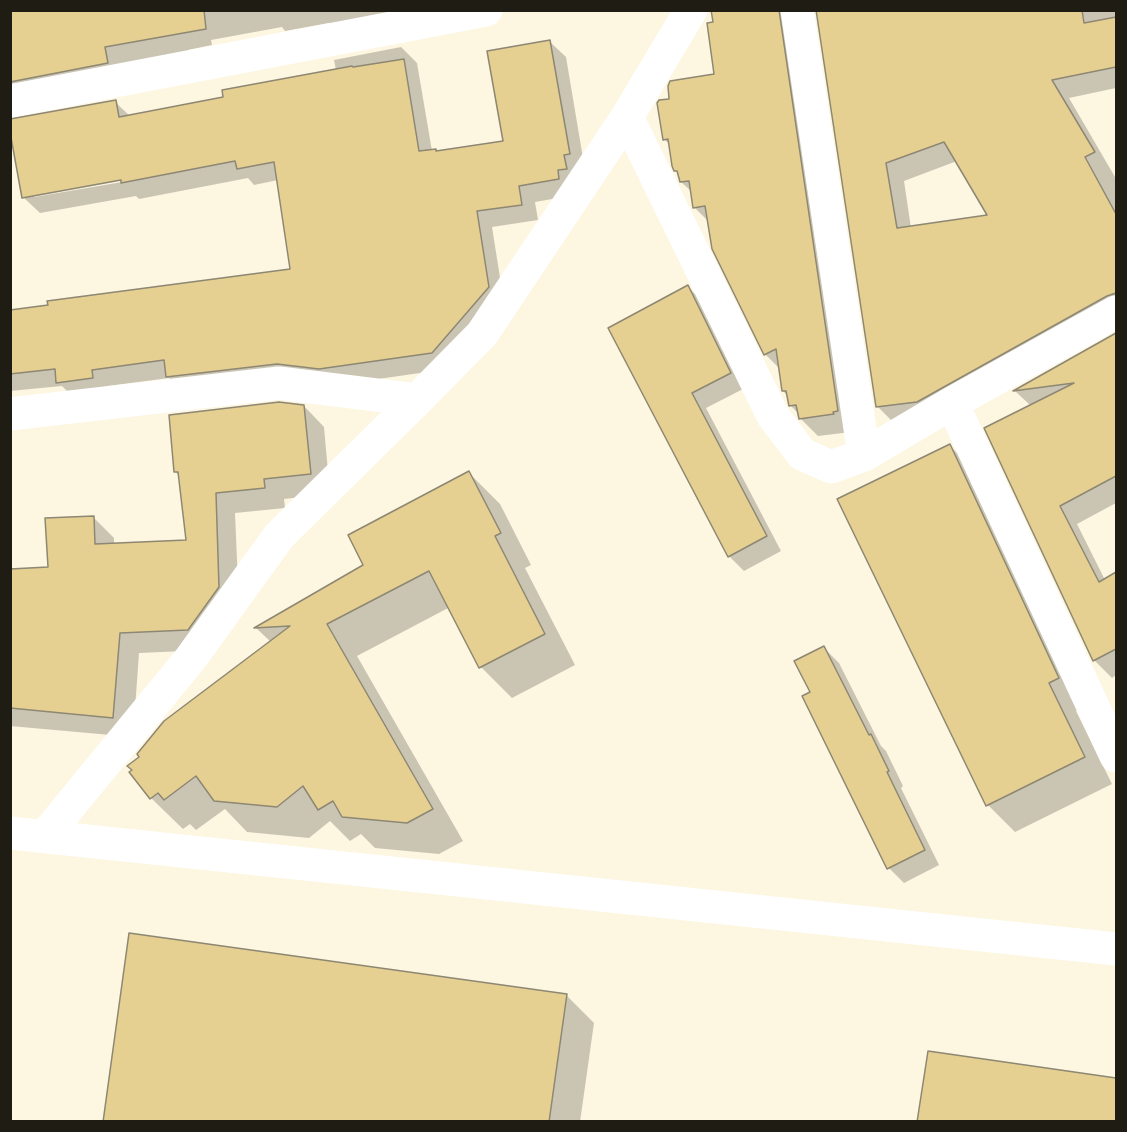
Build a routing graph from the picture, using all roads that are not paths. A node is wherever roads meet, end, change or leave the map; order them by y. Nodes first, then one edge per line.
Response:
1 (486, 10) edge
2 (691, 10) edge
3 (797, 10) edge
4 (10, 101) edge
5 (627, 117) junction
6 (1116, 312) edge
7 (417, 400) junction
8 (952, 404) junction
9 (10, 414) edge
10 (864, 455) junction
11 (1116, 756) edge
12 (10, 832) edge
13 (45, 836) junction
14 (1116, 949) edge

1 - 4 street
2 - 5 street
3 - 10 street
5 - 7 street
5 - 10 street
6 - 8 street
7 - 9 street
7 - 13 street
8 - 10 street
8 - 11 street
12 - 13 street
13 - 14 street

